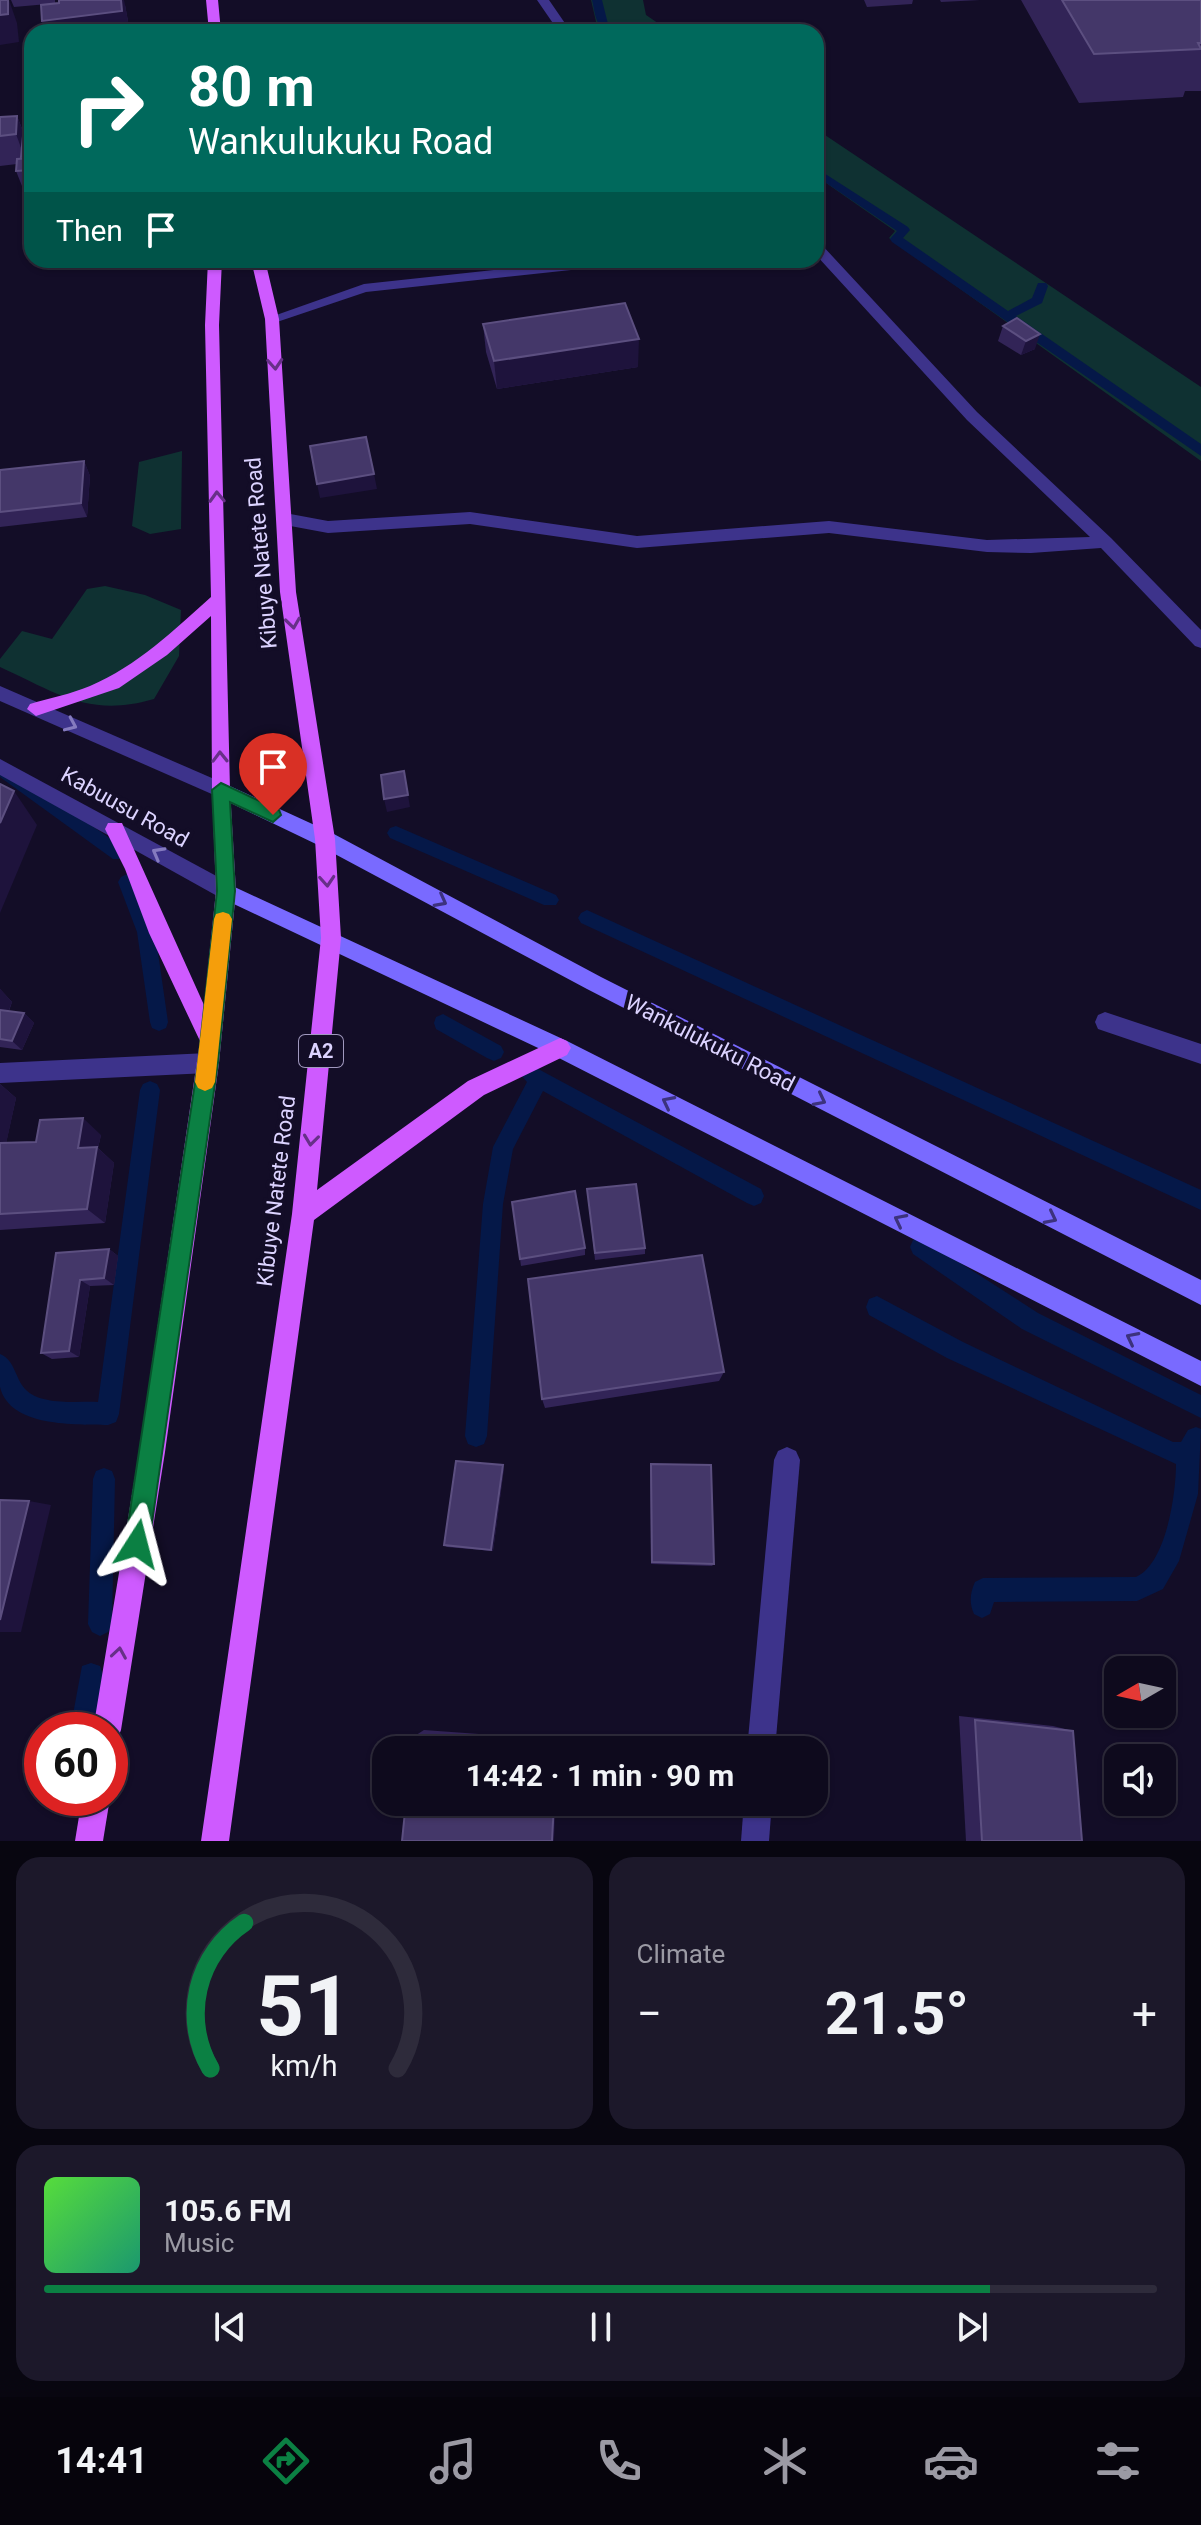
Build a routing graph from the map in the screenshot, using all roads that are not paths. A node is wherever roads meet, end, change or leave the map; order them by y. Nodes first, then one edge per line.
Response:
1 (212, 0) edge
2 (543, 0) edge
3 (214, 24) edge
4 (560, 24) edge
5 (824, 256) edge
6 (215, 268) edge
7 (260, 268) edge
8 (552, 268) edge
9 (272, 319) junction
10 (285, 519) junction
11 (1105, 542) junction
12 (219, 599) junction
13 (1201, 641) edge
14 (0, 693) edge
15 (36, 709) junction
16 (0, 766) edge
17 (221, 790) junction
18 (115, 829) junction
19 (325, 839) junction
20 (226, 891) junction
21 (331, 938) junction
22 (1105, 1022) dead end
23 (209, 1038) junction
24 (560, 1048) junction
25 (1201, 1054) edge
26 (208, 1063) junction
27 (0, 1073) edge
28 (303, 1214) junction
29 (1201, 1293) edge
30 (1201, 1374) edge
31 (787, 1460) dead end
32 (110, 1712) edge
33 (762, 1736) edge
34 (93, 1816) edge
35 (757, 1816) edge
36 (89, 1841) edge
37 (215, 1841) edge
38 (755, 1841) edge

1 - 3 main road
2 - 4 street
5 - 11 street
12 -> 6 main road, Kibuye Natete Road
7 - 9 main road, Kibuye Natete Road / A2
8 - 9 street
9 -> 10 main road, Kibuye Natete Road / A2
10 - 11 street
10 -> 19 main road, Kibuye Natete Road / A2
11 - 13 street
12 - 15 main road
17 -> 12 main road, Kibuye Natete Road
14 - 15 street
15 -> 17 street
16 - 18 street, Kabuusu Road
17 - 19 main road, Wankulukuku Road
17 - 20 main road, Kibuye Natete Road
20 -> 18 street, Kabuusu Road
18 - 23 main road
19 -> 21 main road, Kibuye Natete Road / A2
19 -> 29 main road, Wankulukuku Road
20 - 21 main road
20 - 23 main road, Kibuye Natete Road
21 - 24 main road
21 -> 28 main road, Kibuye Natete Road / A2
22 - 25 street
23 - 26 main road, Kibuye Natete Road
24 - 28 main road
30 -> 24 main road
26 - 27 street
32 -> 26 main road, Kibuye Natete Road
28 - 37 main road, Kibuye Natete Road / A2
31 - 33 street
34 - 36 main road
35 - 38 street

